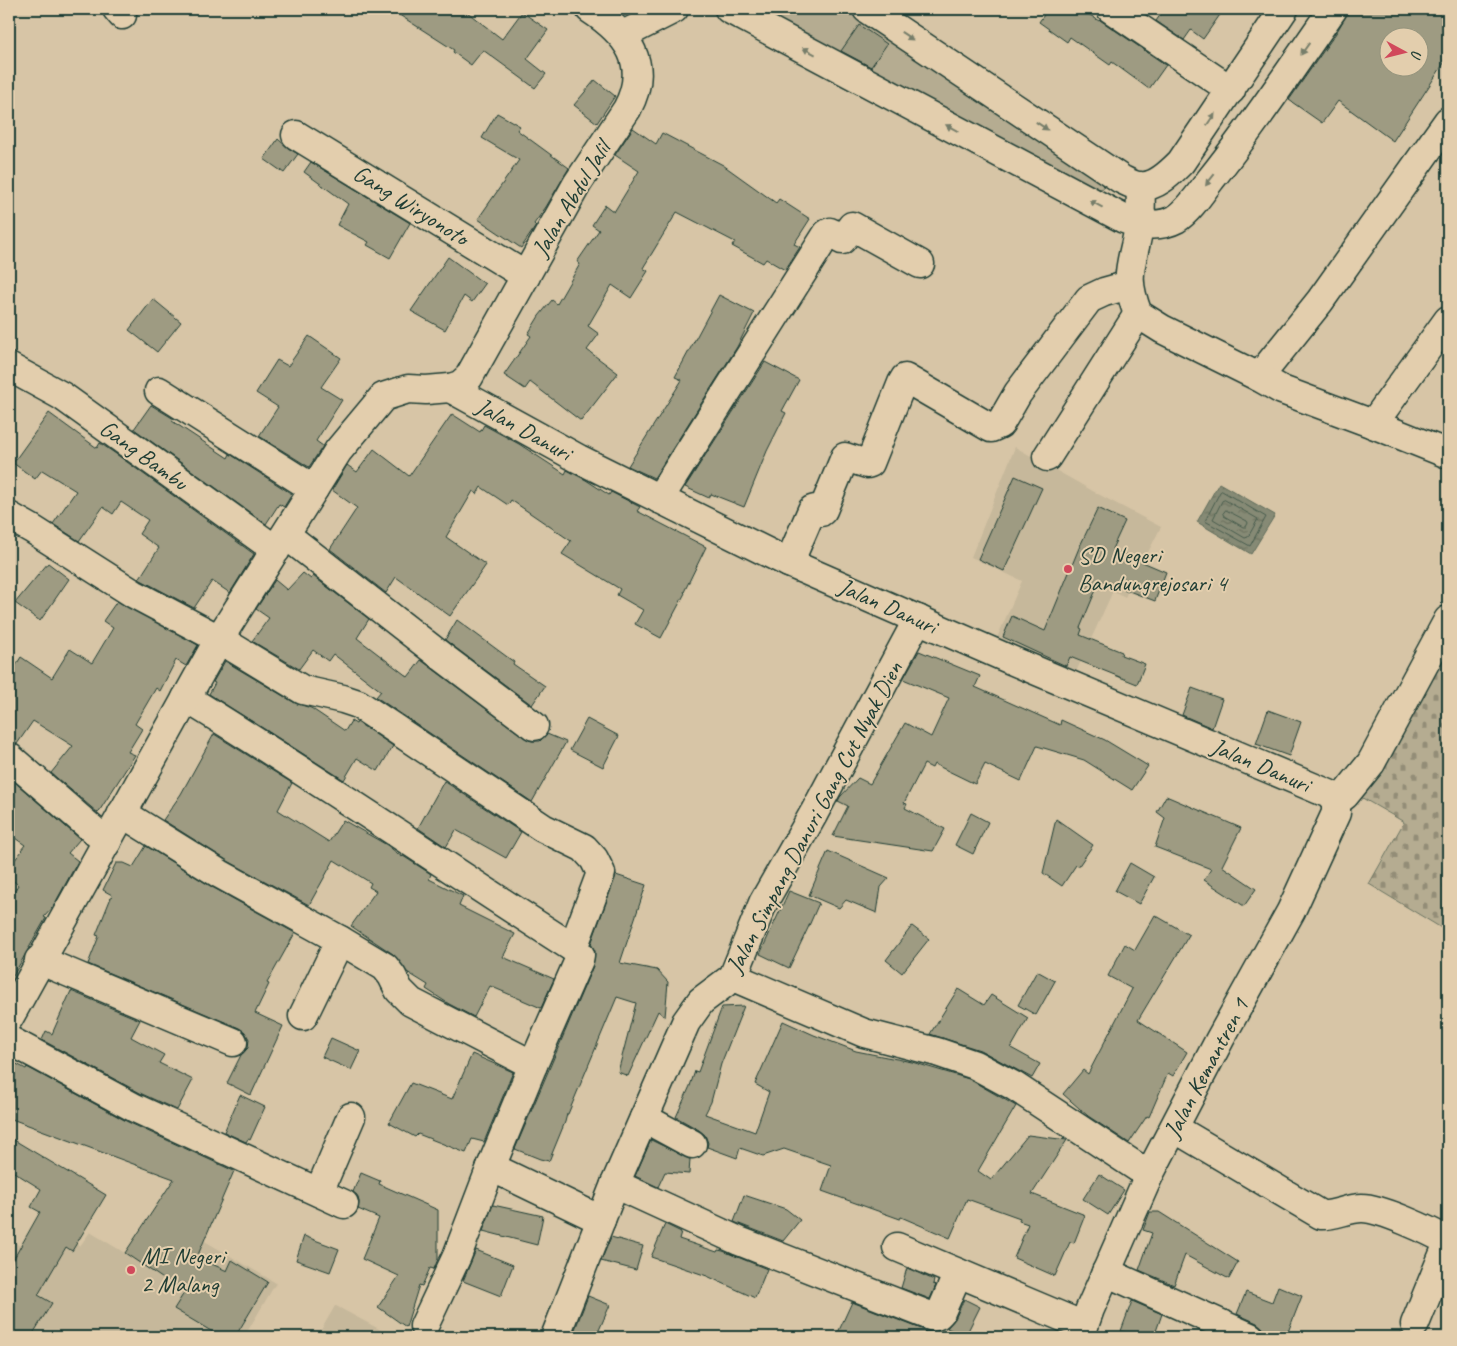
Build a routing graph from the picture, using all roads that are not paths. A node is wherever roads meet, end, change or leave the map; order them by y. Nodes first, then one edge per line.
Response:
1 (674, 9) edge
2 (729, 9) edge
3 (867, 9) edge
4 (1111, 9) edge
5 (1284, 9) edge
6 (1333, 9) edge
7 (597, 11) edge
8 (623, 35) junction
9 (1231, 90) junction
10 (1448, 121) edge
11 (296, 134) dead end
12 (1140, 186) junction
13 (1140, 224) junction
14 (920, 264) dead end
15 (526, 276) junction
16 (1129, 285) junction
17 (1138, 314) junction
18 (1448, 320) edge
19 (9, 367) edge
20 (1259, 378) junction
21 (450, 388) junction
22 (159, 391) dead end
23 (1373, 424) junction
24 (1448, 454) edge
25 (1047, 457) dead end
26 (314, 489) junction
27 (659, 499) junction
28 (9, 516) edge
29 (281, 542) junction
30 (789, 562) junction
31 (918, 619) junction
32 (1448, 620) edge
33 (219, 639) junction
34 (186, 698) junction
35 (534, 726) dead end
36 (9, 757) edge
37 (1336, 802) junction
38 (122, 813) junction
39 (107, 842) junction
40 (340, 940) junction
41 (572, 948) junction
42 (39, 960) junction
43 (733, 977) junction
44 (303, 1016) dead end
45 (9, 1018) edge
46 (9, 1040) edge
47 (233, 1042) dead end
48 (533, 1065) junction
49 (351, 1117) dead end
50 (644, 1118) junction
51 (1174, 1128) junction
52 (692, 1144) dead end
53 (491, 1167) junction
54 (1149, 1175) junction
55 (615, 1184) junction
56 (319, 1192) junction
57 (344, 1204) dead end
58 (601, 1220) junction
59 (1448, 1242) edge
60 (897, 1247) dead end
61 (1106, 1272) junction
62 (958, 1273) junction
63 (1415, 1324) dead end
64 (424, 1326) dead end
65 (1082, 1332) edge
66 (555, 1337) edge
67 (1250, 1337) edge

1 - 8 street
13 -> 2 street
3 -> 12 street
4 - 9 street
5 - 9 street
6 -> 13 street
7 - 8 street, Jalan Abdul Jalil
8 - 15 street, Jalan Abdul Jalil
12 -> 9 street
10 - 20 street
11 - 15 street, Gang Wiryonoto
12 - 13 street
13 - 16 street
14 - 27 street
15 - 21 street, Jalan Abdul Jalil
16 - 17 street
16 - 30 street
17 - 20 street
17 - 25 street
18 - 23 street
19 - 29 street, Gang Bambu
20 - 23 street
21 - 26 street
21 - 27 street, Jalan Danuri
22 - 26 street
23 - 24 street
26 - 29 street
27 - 30 street, Jalan Danuri
28 - 33 street
29 - 33 street
29 - 35 street, Gang Bambu
30 - 31 street, Jalan Danuri
31 - 37 street, Jalan Danuri
31 - 43 street, Jalan Simpang Danuri Gang Cut Nyak Dien
32 - 37 street
33 - 34 street
33 - 41 street
34 - 38 street
34 - 41 street
36 - 39 street
37 - 51 street, Jalan Kemantren 1
38 - 39 street
38 - 40 street
39 - 42 street
40 - 44 street
40 - 48 street
41 - 48 street
42 - 45 street
42 - 47 street
43 - 50 street, Jalan Simpang Danuri Gang Cut Nyak Dien
43 - 54 street
46 - 56 street
48 - 53 street
49 - 56 street
50 - 52 street
50 - 55 street, Jalan Simpang Danuri Gang Cut Nyak Dien
51 - 54 street, Jalan Kemantren 1
51 - 59 street
53 - 58 street
53 - 64 street
54 - 61 street, Jalan Kemantren 1
55 - 58 street, Jalan Simpang Danuri Gang Cut Nyak Dien
55 - 62 street
56 - 57 street
58 - 66 street, Jalan Simpang Danuri Gang Cut Nyak Dien
59 - 63 street
60 - 62 street
61 - 65 street, Jalan Kemantren 1
61 - 67 street
62 - 65 street

